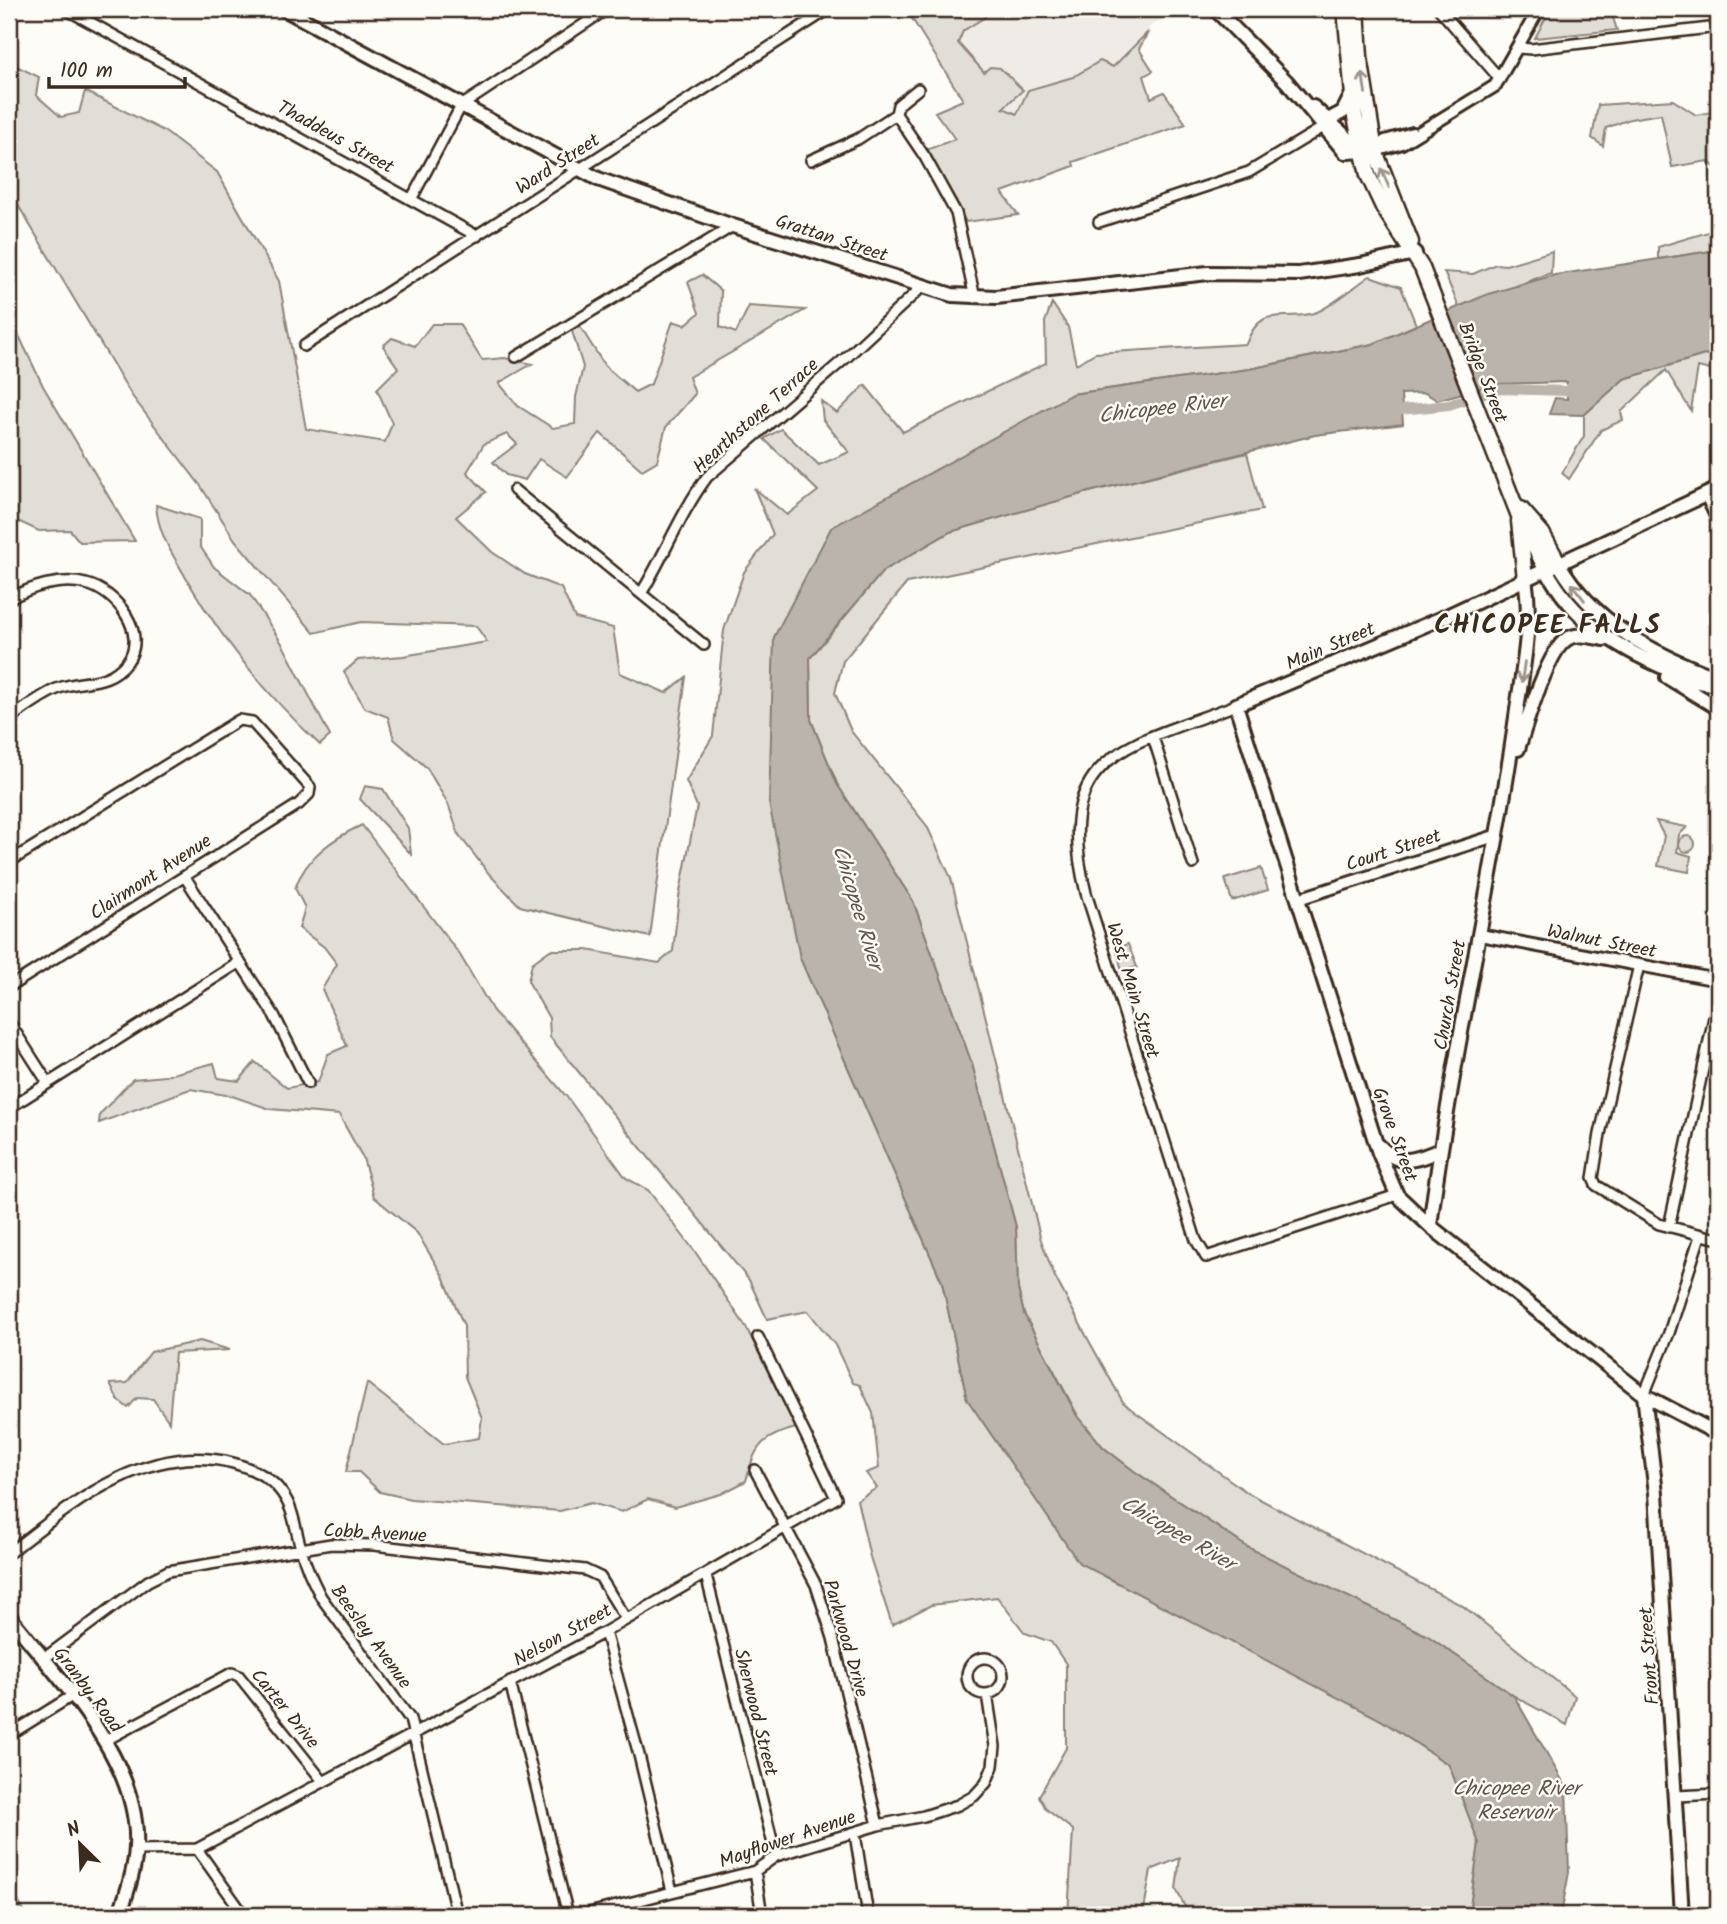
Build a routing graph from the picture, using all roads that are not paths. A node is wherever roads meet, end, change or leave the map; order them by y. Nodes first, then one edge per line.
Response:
1 (66, 9) edge
2 (284, 9) edge
3 (607, 9) edge
4 (829, 9) edge
5 (1215, 9) edge
6 (1345, 9) edge
7 (1357, 9) edge
8 (1439, 9) edge
9 (1539, 9) edge
10 (1718, 27) edge
11 (1518, 48) junction
12 (1500, 79) junction
13 (918, 89) dead end
14 (1352, 94) junction
15 (461, 106) junction
16 (896, 114) junction
17 (1327, 129) junction
18 (1369, 151) junction
19 (811, 160) dead end
20 (579, 169) junction
21 (412, 198) junction
22 (1098, 222) dead end
23 (733, 226) junction
24 (477, 236) junction
25 (1415, 253) junction
26 (922, 287) junction
27 (975, 298) junction
28 (304, 346) dead end
29 (516, 357) dead end
30 (514, 489) dead end
31 (1713, 492) edge
32 (1518, 510) junction
33 (1718, 519) edge
34 (1552, 566) junction
35 (1525, 579) junction
36 (642, 592) junction
37 (9, 599) edge
38 (1609, 640) junction
39 (704, 645) dead end
40 (1638, 657) junction
41 (1718, 680) edge
42 (1236, 705) junction
43 (1718, 708) edge
44 (9, 719) edge
45 (1153, 737) junction
46 (1114, 756) joint
47 (1510, 772) junction
48 (1498, 835) junction
49 (9, 862) edge
50 (1193, 864) dead end
51 (185, 877) junction
52 (1298, 899) junction
53 (1480, 935) junction
54 (240, 962) junction
55 (1639, 965) junction
56 (1718, 980) edge
57 (9, 987) edge
58 (1718, 999) edge
59 (9, 1022) edge
60 (48, 1083) junction
61 (308, 1083) dead end
62 (9, 1108) edge
63 (1377, 1144) junction
64 (1440, 1150) junction
65 (1397, 1195) junction
66 (1430, 1226) junction
67 (1669, 1227) junction
68 (1700, 1236) junction
69 (1718, 1239) edge
70 (758, 1337) dead end
71 (1644, 1395) junction
72 (1718, 1434) edge
73 (755, 1471) dead end
74 (785, 1527) junction
75 (300, 1548) junction
76 (9, 1553) edge
77 (706, 1575) junction
78 (9, 1616) edge
79 (626, 1619) junction
80 (605, 1632) junction
81 (43, 1659) junction
82 (510, 1682) junction
83 (987, 1694) junction
84 (72, 1696) junction
85 (412, 1734) junction
86 (9, 1735) edge
87 (106, 1740) junction
88 (323, 1780) junction
89 (1718, 1794) edge
90 (1677, 1796) junction
91 (878, 1825) junction
92 (855, 1834) junction
93 (197, 1849) junction
94 (136, 1850) junction
95 (776, 1856) junction
96 (755, 1871) junction
97 (672, 1891) junction
98 (119, 1915) edge
99 (244, 1915) edge
100 (457, 1915) edge
101 (568, 1915) edge
102 (580, 1915) edge
103 (762, 1915) edge
104 (868, 1915) edge
105 (1682, 1915) edge

1 - 21 street, Thaddeus Street
2 - 15 main road, Grattan Street
3 - 15 street
4 - 20 street, Ward Street
5 - 17 main road
6 - 14 main road
18 -> 7 main road
8 - 12 street
9 - 11 street
10 - 11 street
11 - 12 street
12 - 18 street
13 - 16 street
14 - 17 main road
14 - 18 main road
15 - 20 main road, Grattan Street
15 - 21 street
16 - 19 street
16 - 27 street
17 - 18 main road
17 - 22 street
18 - 25 main road, Bridge Street
20 - 23 main road, Grattan Street
20 - 24 street, Ward Street
21 - 24 street, Thaddeus Street
23 - 26 main road, Grattan Street
23 - 29 street
24 - 28 street, Ward Street
25 - 27 main road, Grattan Street
25 - 32 main road, Bridge Street
26 - 27 main road, Grattan Street
26 - 36 street, Hearthstone Terrace
30 - 36 street
31 - 33 main road
31 - 34 main road, Main Street
32 - 34 main road, Bridge Street
32 - 35 main road
34 - 35 main road, Main Street
34 - 38 main road
41 -> 34 main road
35 - 42 main road, Main Street
35 -> 47 main road, Church Street
36 - 39 street
37 - 44 street
38 - 40 main road
38 - 47 main road, Church Street
40 - 41 main road
40 - 43 main road
42 - 45 street, Main Street
42 - 52 main road, Grove Street
45 - 46 street, Main Street
45 - 50 street
46 - 65 street, West Main Street
47 - 48 main road, Church Street
48 - 52 street, Court Street
48 - 53 main road, Church Street
49 - 51 street, Clairmont Avenue
51 - 54 street
51 - 57 street, Clairmont Avenue
52 - 63 main road, Grove Street
53 - 55 street, Walnut Street
53 - 64 main road, Church Street
54 - 60 street
54 - 61 street
55 - 56 street, Walnut Street
55 - 67 street
58 - 67 street
59 - 60 street
60 - 62 street
63 - 64 main road
63 - 65 main road, Grove Street
64 - 66 main road, Church Street
65 - 66 main road, Grove Street
66 - 71 main road, Grove Street
67 - 68 street
68 - 69 street
68 - 71 street
70 - 74 street, Nelson Street
71 - 72 main road, Grove Street
71 - 90 main road, Front Street
73 - 74 street, Parkwood Drive
74 - 77 street, Nelson Street
74 - 91 street, Parkwood Drive
75 - 76 street, Beesley Avenue
75 - 79 street, Cobb Avenue
75 - 81 street, Cobb Avenue
75 - 85 street, Beesley Avenue
77 - 79 street, Nelson Street
77 - 95 street, Sherwood Street
78 - 81 main road, Granby Road
79 - 80 street, Nelson Street
80 - 82 street, Nelson Street
80 - 97 street
81 - 84 main road, Granby Road
82 - 85 street, Nelson Street
82 - 101 street
83 - 83 street
83 - 91 street, Mayflower Avenue
84 - 86 street
84 - 87 main road, Granby Road
85 - 88 street, Nelson Street
85 - 100 street, Beesley Avenue
87 - 88 street, Carter Drive
87 - 94 main road, Granby Road
88 - 93 street, Nelson Street
89 - 90 street
90 - 105 main road, Front Street
91 - 92 street, Mayflower Avenue
92 - 95 street, Mayflower Avenue
92 - 104 street
93 - 94 street, Nelson Street
93 - 99 street
94 - 98 main road, Granby Road
95 - 96 street, Mayflower Avenue
96 - 97 street, Mayflower Avenue
96 - 103 street
97 - 102 street, Mayflower Avenue

